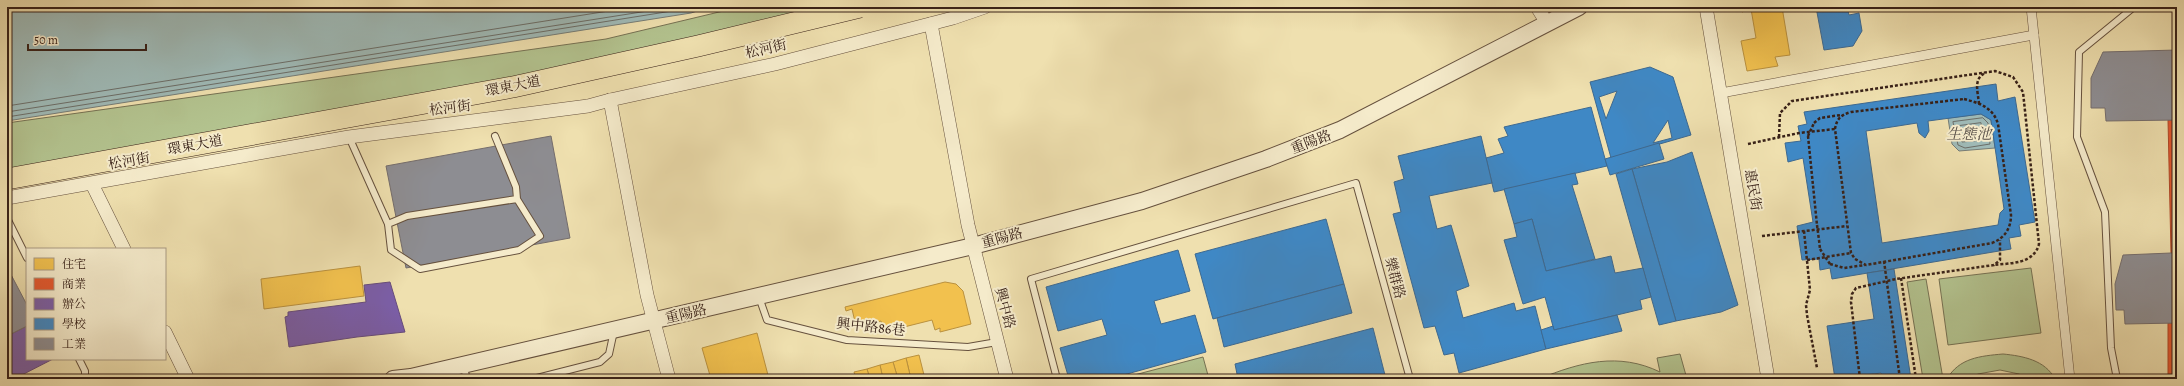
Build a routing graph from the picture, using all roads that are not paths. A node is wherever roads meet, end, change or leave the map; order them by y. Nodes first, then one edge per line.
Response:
1 (860, 7) edge
2 (985, 7) edge
3 (1537, 7) edge
4 (1579, 7) edge
5 (1706, 7) edge
6 (2031, 7) edge
7 (2134, 7) edge
8 (1547, 23) junction
9 (931, 24) junction
10 (2034, 35) junction
11 (1721, 93) junction
12 (610, 100) junction
13 (495, 136) dead end
14 (349, 137) junction
15 (7, 180) edge
16 (92, 184) junction
17 (7, 198) edge
18 (517, 199) junction
19 (7, 218) edge
20 (388, 224) junction
21 (972, 246) junction
22 (124, 248) edge
23 (26, 256) edge
24 (759, 297) junction
25 (653, 321) junction
26 (614, 330) junction
27 (166, 334) edge
28 (997, 342) junction
29 (80, 360) edge
30 (465, 372) edge
31 (411, 378) edge
32 (85, 379) edge
33 (188, 379) edge
34 (393, 379) edge
35 (533, 379) edge
36 (669, 379) edge
37 (1007, 379) edge
38 (1057, 379) edge
39 (1410, 379) edge
40 (1768, 379) edge
41 (2070, 379) edge
42 (2117, 379) edge

1 - 15 highway, 環東大道, bridge
2 - 9 street, 松河街
3 - 8 street
4 - 8 street, 重陽路
5 - 11 street, 惠民街
6 - 10 street
7 - 42 lane
8 - 21 street, 重陽路
9 - 12 street, 松河街
9 - 21 street, 興中路
10 - 11 street
10 - 41 street
11 - 40 street, 惠民街
12 - 14 street, 松河街
12 - 25 street
13 - 18 lane
14 - 16 street, 松河街
14 - 20 lane
16 - 17 street, 松河街
16 - 22 street
18 - 20 lane
18 - 20 lane
19 - 23 lane
21 - 24 street, 重陽路
21 - 28 street, 興中路
24 - 25 street, 重陽路
24 - 28 lane, 興中路86巷
25 - 26 street, 重陽路
25 - 36 street
26 - 30 street, 重陽路
26 - 35 lane
27 - 33 street
28 - 37 street, 興中路
29 - 32 lane
30 - 31 street, 重陽路
31 - 34 street, 重陽路
38 - 39 lane, 樂群路

